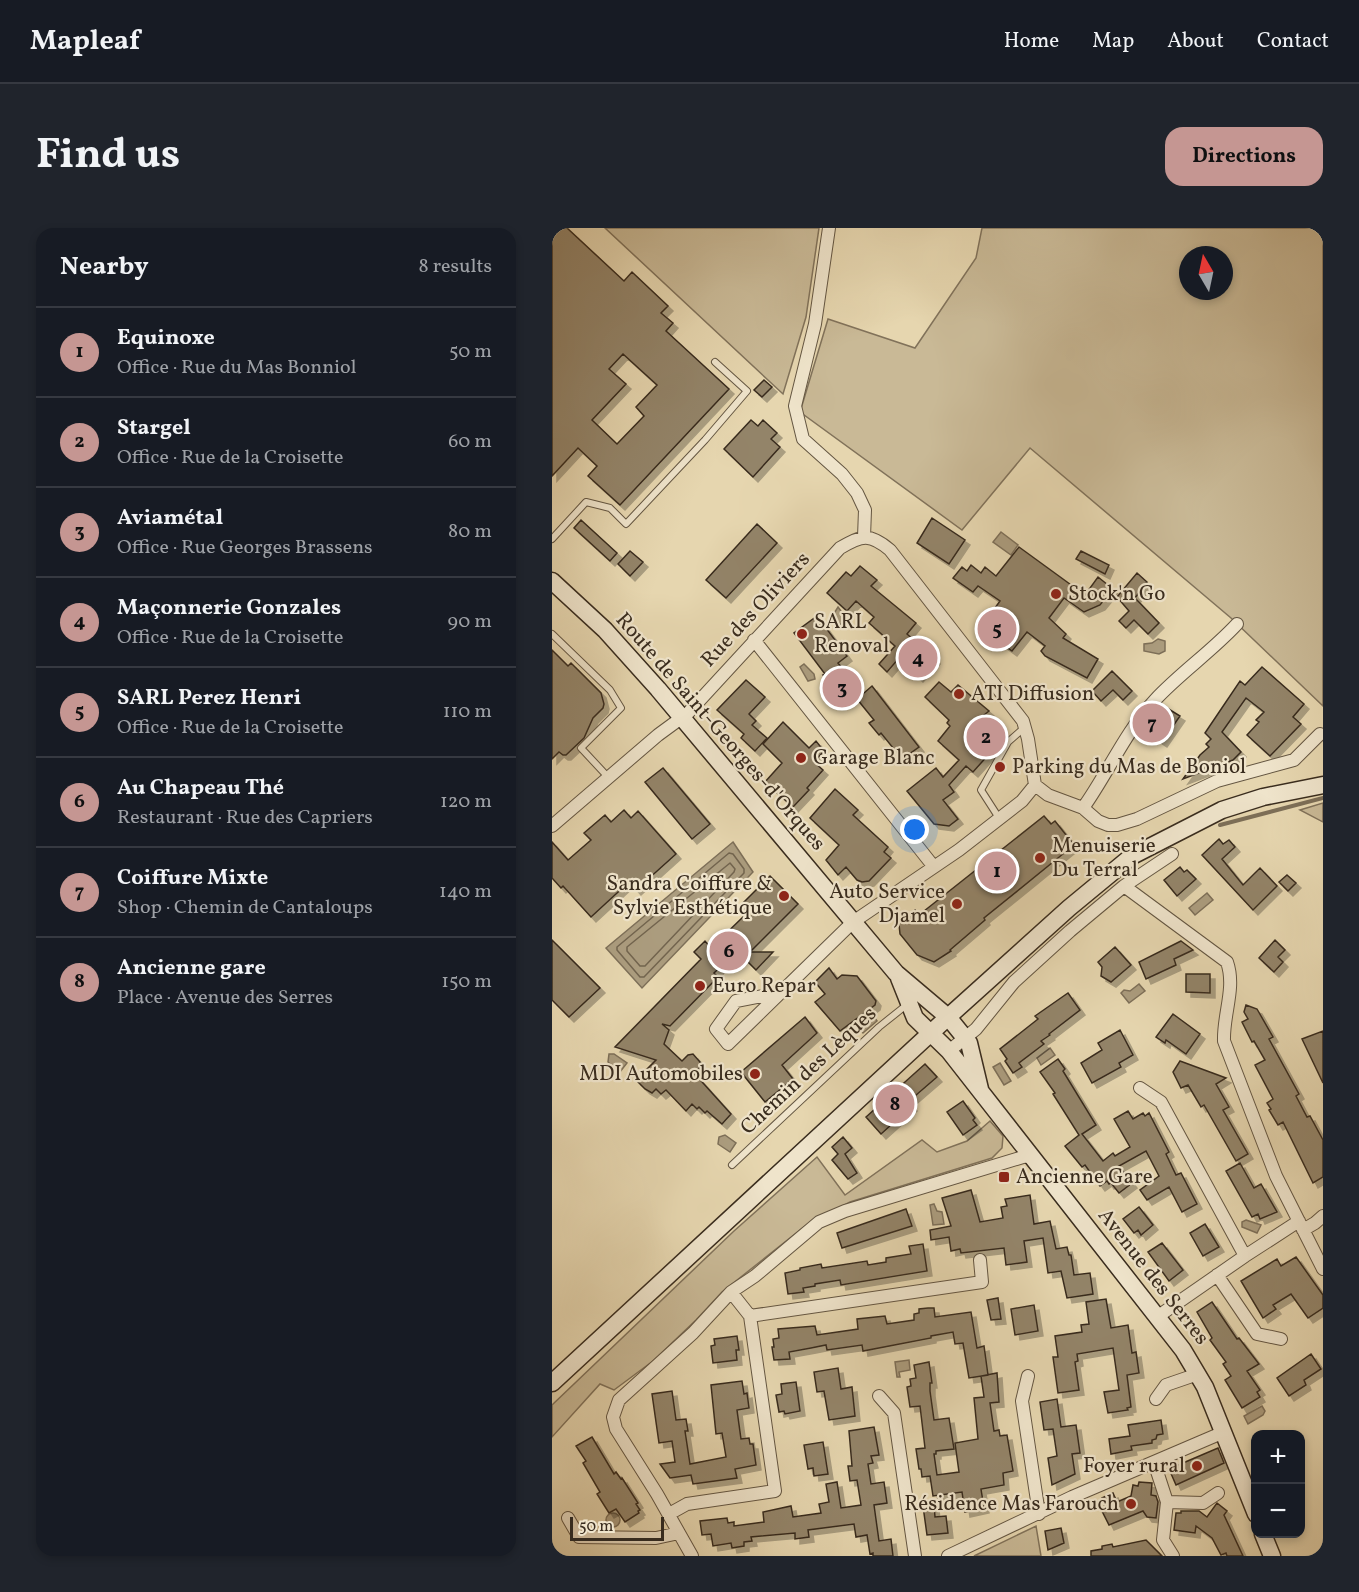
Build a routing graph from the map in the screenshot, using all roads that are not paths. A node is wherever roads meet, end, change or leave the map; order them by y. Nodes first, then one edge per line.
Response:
1 (829, 228) edge
2 (715, 362) dead end
3 (864, 537) junction
4 (552, 539) edge
5 (552, 581) edge
6 (1237, 624) dead end
7 (552, 634) edge
8 (754, 640) junction
9 (681, 717) junction
10 (1026, 727) junction
11 (1320, 734) dead end
12 (608, 777) junction
13 (1035, 785) junction
14 (1323, 785) edge
15 (1083, 808) junction
16 (999, 819) junction
17 (552, 826) edge
18 (1172, 854) dead end
19 (934, 867) junction
20 (1124, 886) junction
21 (853, 922) junction
22 (896, 973) junction
23 (783, 992) junction
24 (909, 1003) junction
25 (948, 1017) junction
26 (930, 1034) junction
27 (965, 1038) junction
28 (949, 1051) junction
29 (1140, 1088) dead end
30 (980, 1089) junction
31 (1032, 1156) junction
32 (732, 1165) dead end
33 (1323, 1216) edge
34 (1301, 1226) junction
35 (1245, 1256) junction
36 (980, 1260) dead end
37 (1323, 1269) edge
38 (1217, 1275) junction
39 (731, 1292) junction
40 (750, 1316) junction
41 (1157, 1317) junction
42 (1281, 1339) dead end
43 (1198, 1374) junction
44 (1028, 1376) dead end
45 (552, 1383) edge
46 (879, 1396) dead end
47 (1156, 1399) dead end
48 (1224, 1432) junction
49 (1154, 1462) junction
50 (1218, 1493) dead end
51 (1251, 1501) edge
52 (1167, 1502) junction
53 (669, 1514) junction
54 (1039, 1514) junction
55 (568, 1518) dead end
56 (679, 1533) junction
57 (1265, 1538) edge
58 (692, 1556) edge
59 (915, 1556) edge
60 (948, 1556) edge
61 (1173, 1556) edge
62 (1272, 1556) edge

1 - 3 street
2 - 4 lane
3 - 8 street, Rue des Oliviers
3 - 10 street
5 - 9 street, Route de Saint-Georges-d'Orques
6 - 15 street
7 - 12 lane
8 - 9 street, Rue des Oliviers
8 - 19 street
9 - 12 street, Rue des Oliviers
9 - 21 street, Route de Saint-Georges-d'Orques
10 - 13 street
10 - 16 lane
11 - 15 street
12 - 17 street, Rue des Oliviers
13 - 15 street
13 - 16 street
14 - 25 street
16 - 19 street
18 - 20 street
19 - 21 street
20 - 27 street
20 - 34 street
21 - 22 street, Route de Saint-Georges-d'Orques
21 - 23 street
22 - 24 street, Route de Saint-Georges-d'Orques
22 - 25 street, Route de Saint-Georges-d'Orques
23 - 23 street
24 - 26 street, Route de Saint-Georges-d'Orques
24 - 32 lane, Chemin des Lèques
25 - 26 street
25 - 27 street, Avenue des Serres
26 - 28 street, Avenue des Serres
26 - 45 street
27 - 28 street
27 - 30 street, Avenue des Serres
28 - 30 street, Avenue des Serres
29 - 35 street
30 - 31 street, Avenue des Serres
31 - 39 street
31 - 41 street, Avenue des Serres
33 - 34 street
34 - 35 street
34 - 37 street
35 - 38 street
36 - 40 street
38 - 41 street
38 - 42 street
39 - 40 street
39 - 53 street
40 - 53 street
41 - 43 street, Avenue des Serres
43 - 47 street
43 - 48 street, Avenue des Serres
44 - 54 street
46 - 59 street
48 - 49 street
48 - 51 street, Avenue des Serres
49 - 52 street
49 - 54 street
50 - 52 street
52 - 61 street
53 - 56 street
54 - 60 street
55 - 56 street
56 - 58 street
57 - 62 street

